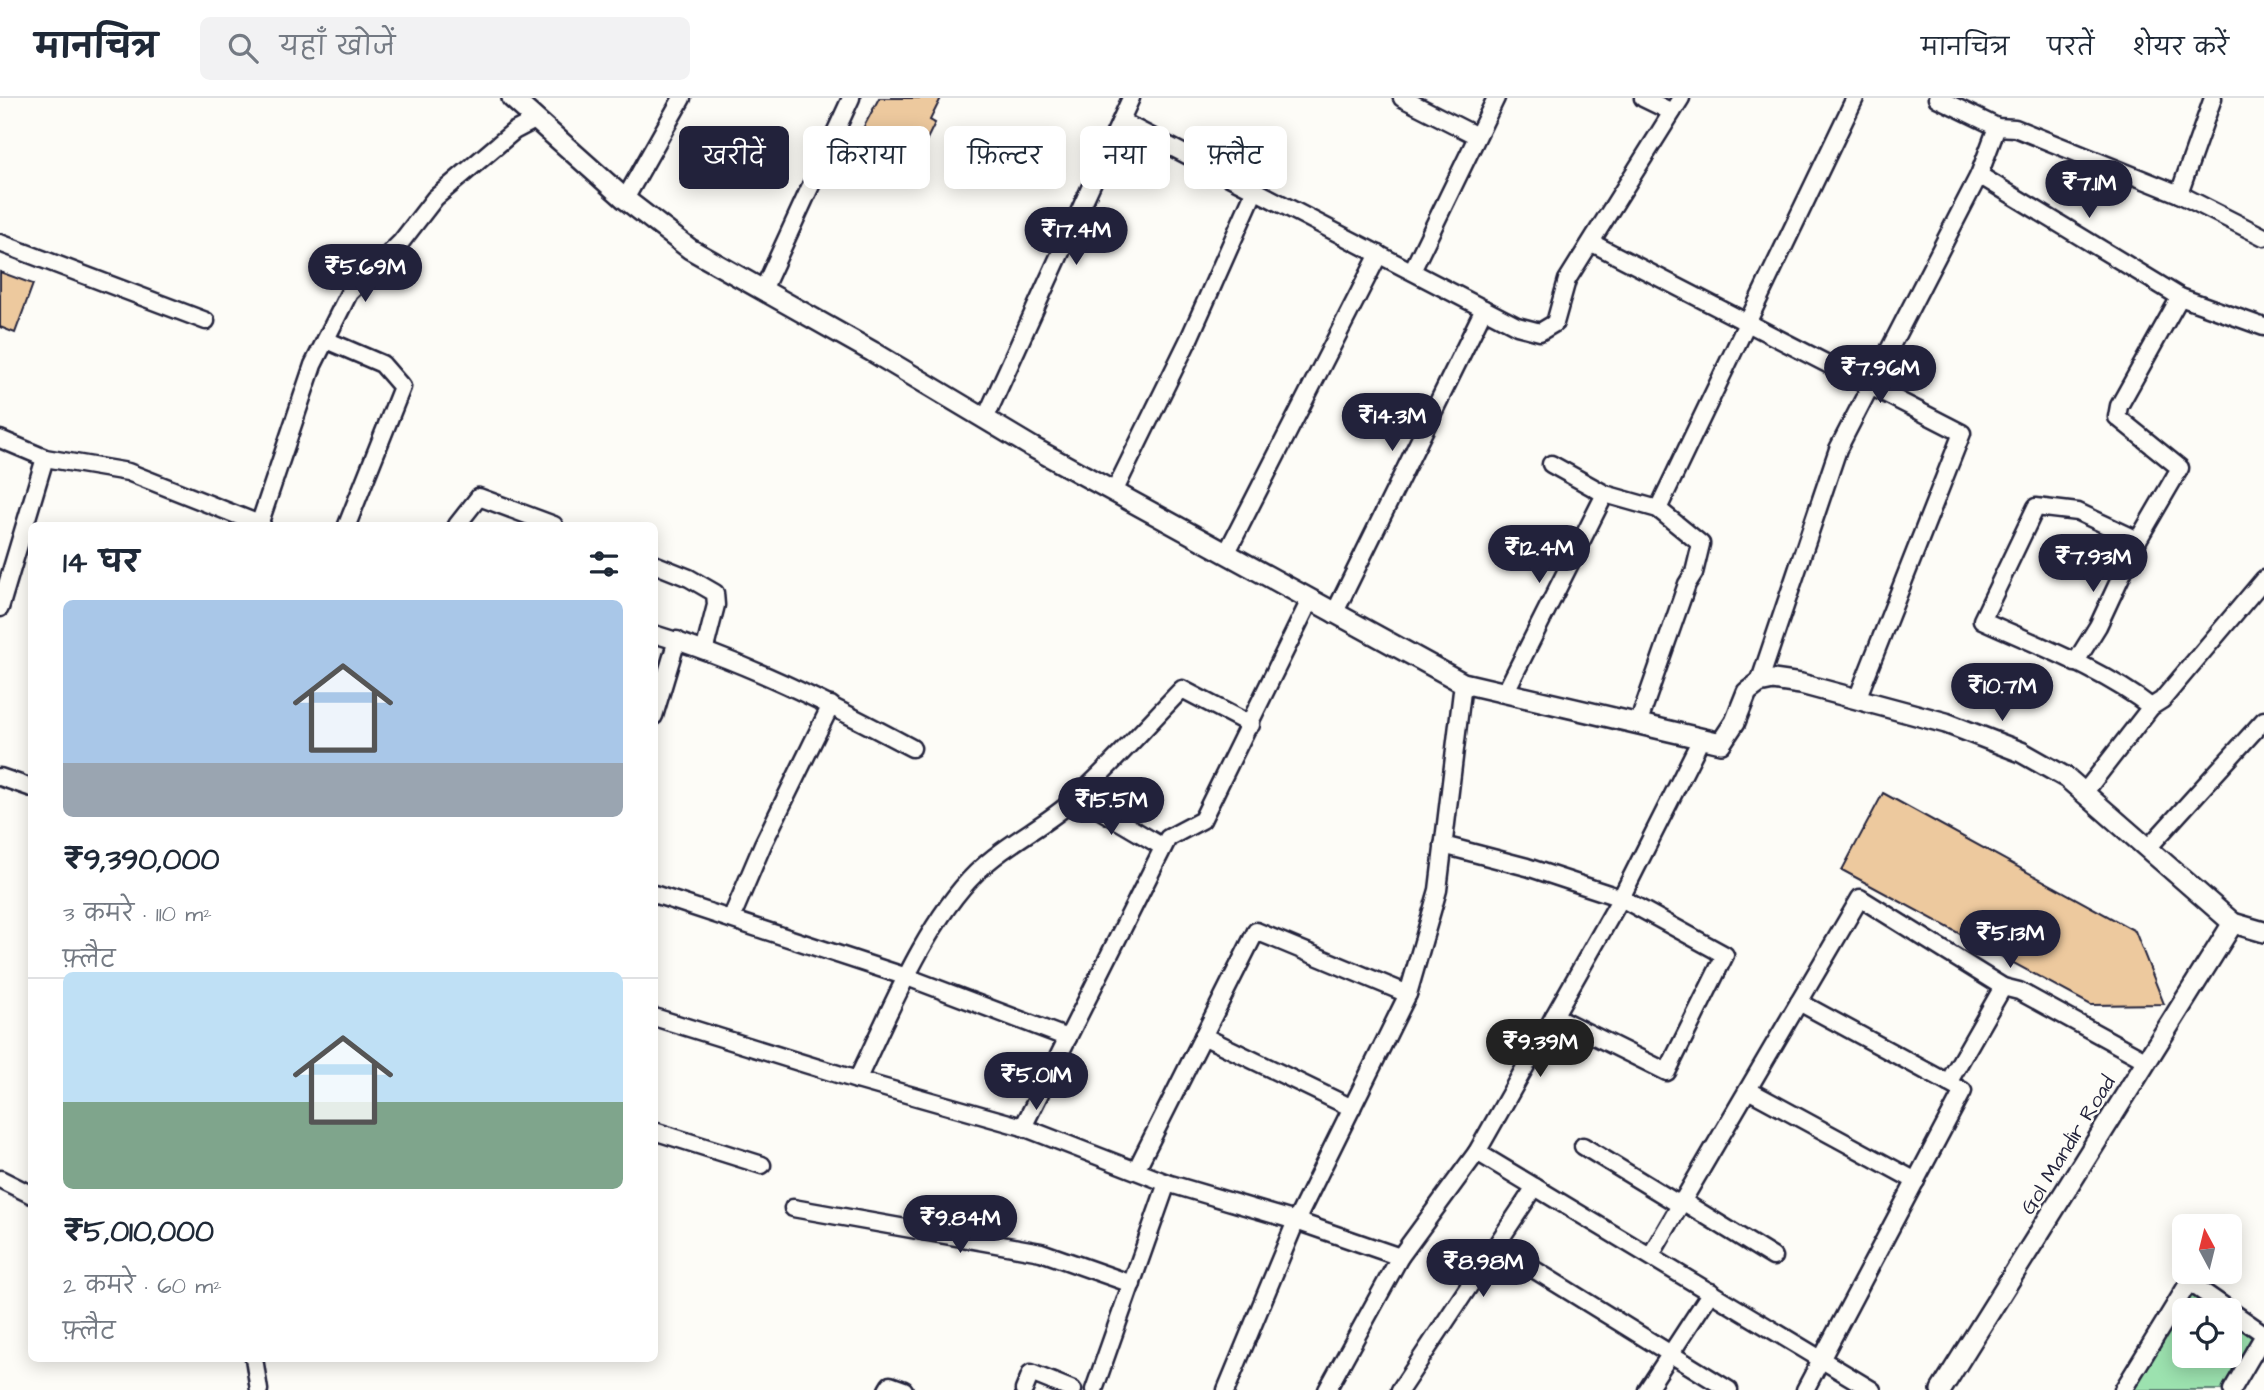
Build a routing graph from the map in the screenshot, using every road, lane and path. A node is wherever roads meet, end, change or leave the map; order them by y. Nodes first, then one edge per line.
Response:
1 (682, 98) edge
2 (851, 98) edge
3 (1131, 98) edge
4 (1402, 98) edge
5 (1496, 98) edge
6 (1643, 98) edge
7 (1681, 98) edge
8 (1854, 98) edge
9 (1937, 98) edge
10 (2213, 98) edge
11 (517, 100) edge
12 (1672, 112) junction
13 (535, 120) junction
14 (1121, 121) junction
15 (1997, 127) junction
16 (1477, 136) junction
17 (1979, 175) junction
18 (1255, 190) junction
19 (2179, 194) junction
20 (625, 198) junction
21 (2264, 237) edge
22 (0, 243) edge
23 (1592, 243) junction
24 (1379, 254) junction
25 (1412, 271) junction
26 (764, 290) junction
27 (2180, 297) junction
28 (1484, 309) junction
29 (206, 321) dead end
30 (1747, 322) junction
31 (2264, 327) edge
32 (326, 340) junction
33 (1870, 384) junction
34 (985, 419) junction
35 (0, 439) edge
36 (45, 458) junction
37 (1551, 464) dead end
38 (1114, 492) junction
39 (1605, 494) junction
40 (1658, 509) junction
41 (253, 522) edge
42 (261, 522) edge
43 (349, 522) edge
44 (459, 522) edge
45 (546, 522) edge
46 (2138, 540) junction
47 (1226, 554) junction
48 (658, 566) edge
49 (2261, 588) edge
50 (1310, 600) junction
51 (0, 608) edge
52 (1334, 614) junction
53 (658, 635) edge
54 (677, 640) junction
55 (705, 648) junction
56 (2075, 663) junction
57 (1463, 683) junction
58 (1759, 683) junction
59 (1505, 692) junction
60 (1857, 699) junction
61 (658, 703) edge
62 (831, 705) junction
63 (2151, 707) junction
64 (2264, 720) edge
65 (1638, 724) junction
66 (1251, 725) junction
67 (1701, 739) junction
68 (912, 748) dead end
69 (0, 777) edge
70 (28, 787) edge
71 (2084, 793) junction
72 (1076, 796) junction
73 (1443, 845) junction
74 (1163, 847) junction
75 (2148, 848) junction
76 (658, 895) edge
77 (1621, 898) junction
78 (731, 919) junction
79 (2232, 923) junction
80 (2264, 932) edge
81 (907, 977) junction
82 (2003, 987) junction
83 (1408, 994) junction
84 (1799, 1002) junction
85 (1554, 1016) junction
86 (658, 1018) edge
87 (1203, 1036) junction
88 (1068, 1038) junction
89 (2147, 1061) junction
90 (857, 1080) junction
91 (1948, 1083) junction
92 (1748, 1090) junction
93 (1352, 1108) junction
94 (1023, 1127) junction
95 (658, 1132) edge
96 (1583, 1146) dead end
97 (1478, 1152) junction
98 (762, 1165) dead end
99 (1136, 1170) junction
100 (0, 1179) edge
101 (1916, 1181) junction
102 (1167, 1183) junction
103 (1535, 1186) junction
104 (28, 1193) edge
105 (1682, 1202) junction
106 (793, 1208) dead end
107 (1296, 1221) junction
108 (1496, 1246) junction
109 (1651, 1255) junction
110 (1400, 1257) junction
111 (1773, 1257) dead end
112 (1132, 1284) junction
113 (1712, 1292) junction
114 (2264, 1334) edge
115 (1671, 1354) junction
116 (1824, 1360) junction
117 (255, 1362) edge
118 (1723, 1389) edge
119 (259, 1390) edge
120 (887, 1390) edge
121 (904, 1390) edge
122 (1024, 1390) edge
123 (1073, 1390) edge
124 (1094, 1390) edge
125 (1226, 1390) edge
126 (1326, 1390) edge
127 (1400, 1390) edge
128 (1647, 1390) edge
129 (1805, 1390) edge
130 (1872, 1390) edge
131 (1941, 1390) edge
132 (2123, 1390) edge
133 (2232, 1390) edge

1 - 20 street
2 - 26 street
3 - 14 street
4 - 16 street
5 - 16 street
6 - 12 street
7 - 12 street
8 - 30 street
9 - 15 street
10 - 19 street
11 - 13 street
12 - 23 street
13 - 20 street
13 - 32 street
14 - 18 street
14 - 34 street
15 - 17 street
15 - 19 street
16 - 25 street
17 - 27 street
17 - 33 street
18 - 24 street
18 - 38 street
19 - 21 street
20 - 26 street
22 - 29 street
23 - 28 street
23 - 30 street
24 - 25 street
24 - 47 street
25 - 28 street
26 - 34 street
27 - 31 street
27 - 46 street
28 - 52 street
30 - 33 street
30 - 40 street
32 - 42 street
32 - 43 street
33 - 58 street
33 - 60 street
34 - 38 street
35 - 36 street
36 - 41 street
36 - 51 street
37 - 39 street
38 - 47 street
39 - 40 street
39 - 59 street
40 - 65 street
44 - 45 street
46 - 56 street
46 - 56 street
47 - 50 street
48 - 55 street
49 - 63 street
50 - 52 street
50 - 66 street
52 - 57 street
53 - 54 street
54 - 55 street
54 - 61 street
55 - 62 street
56 - 63 street
57 - 59 street
57 - 73 street
58 - 60 street
58 - 67 street
59 - 65 street
60 - 71 street
62 - 68 street
62 - 78 street
63 - 71 street
64 - 75 street
65 - 67 street
66 - 72 street
66 - 74 street
67 - 77 street
69 - 70 street
71 - 75 street
72 - 74 street
72 - 81 street
73 - 77 street
73 - 83 street
74 - 88 street
75 - 79 street
76 - 78 street
77 - 85 street
77 - 85 street
78 - 81 street
79 - 80 street
79 - 89 street, Gol Mandir Road
81 - 88 street
81 - 90 street
82 - 84 street
82 - 89 street
82 - 91 street
83 - 87 street
83 - 93 street
84 - 91 street
84 - 92 street
85 - 97 street
86 - 90 street
87 - 93 street
87 - 99 street
88 - 94 street
89 - 131 street, Gol Mandir Road
90 - 94 street
91 - 101 street
92 - 101 street
92 - 105 street
93 - 107 street
94 - 99 street
95 - 98 street
96 - 105 street
97 - 103 street
97 - 110 street
99 - 102 street
100 - 104 street
101 - 116 street
102 - 107 street
102 - 112 street
103 - 108 street
103 - 109 street
105 - 109 street
105 - 111 street
106 - 112 street
107 - 110 street
107 - 125 street
108 - 115 street
108 - 127 street
109 - 113 street
110 - 126 street
112 - 124 street
113 - 115 street
113 - 116 street
114 - 132 street
114 - 133 street
115 - 118 street
115 - 128 street
116 - 129 street
116 - 130 street
117 - 119 street
120 - 121 street
122 - 123 street

